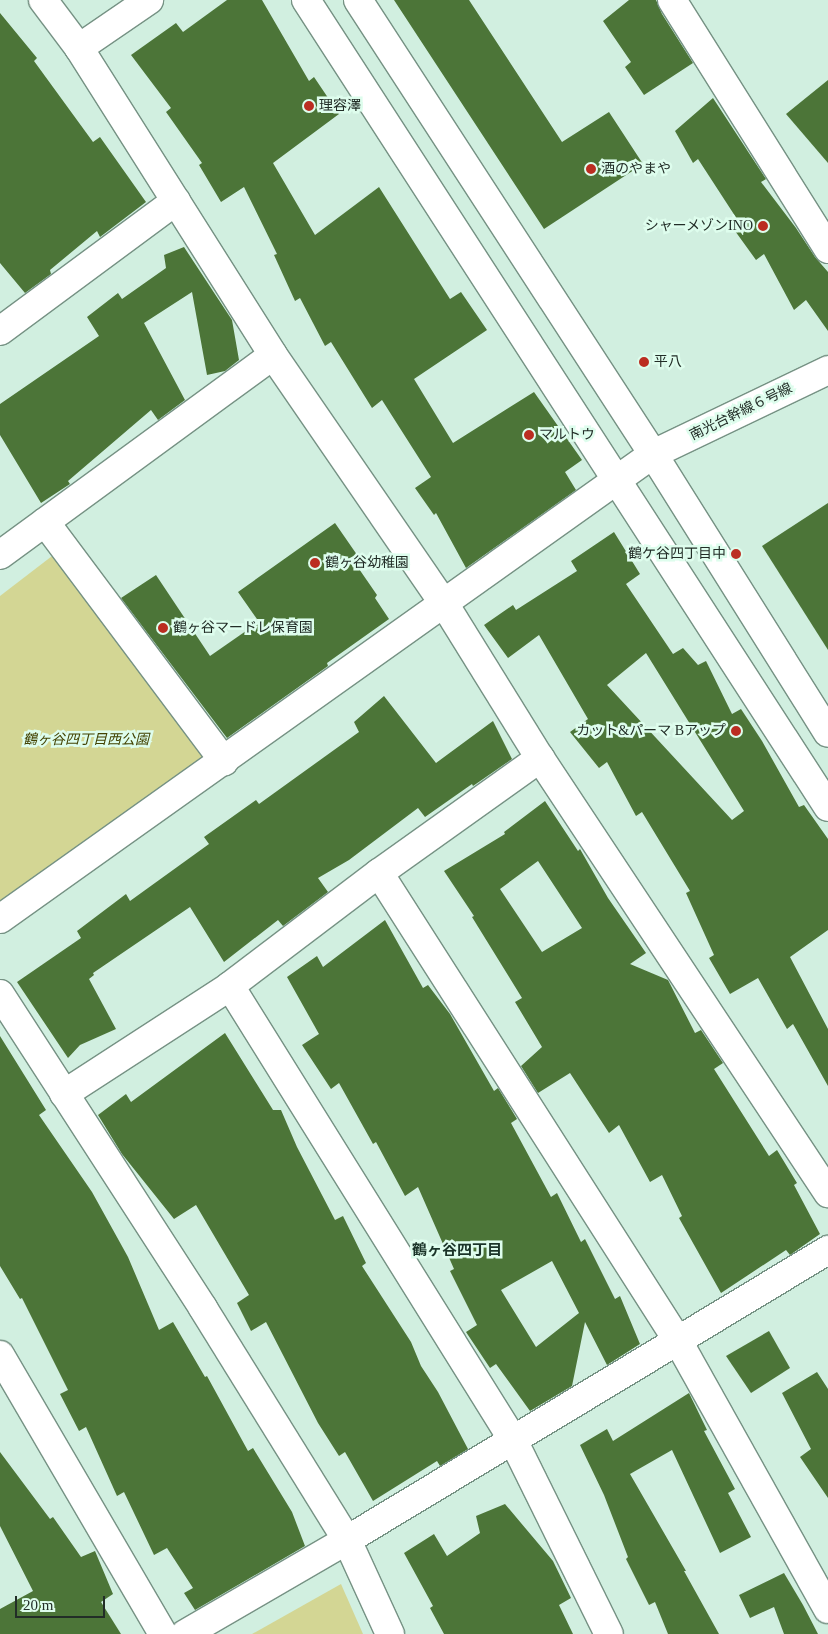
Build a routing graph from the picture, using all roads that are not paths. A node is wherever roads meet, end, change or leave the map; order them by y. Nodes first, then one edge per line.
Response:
1 (43, 0) edge
2 (149, 0) edge
3 (306, 0) edge
4 (358, 0) edge
5 (672, 0) edge
6 (79, 48) junction
7 (176, 201) junction
8 (828, 249) edge
9 (2, 326) edge
10 (273, 355) junction
11 (828, 370) edge
12 (653, 454) junction
13 (616, 479) junction
14 (45, 522) junction
15 (0, 555) edge
16 (445, 604) junction
17 (828, 733) edge
18 (540, 758) junction
19 (224, 761) junction
20 (828, 807) edge
21 (379, 873) junction
22 (0, 919) edge
23 (230, 986) junction
24 (0, 994) edge
25 (64, 1094) junction
26 (828, 1193) edge
27 (828, 1250) edge
28 (678, 1341) junction
29 (0, 1355) edge
30 (513, 1440) junction
31 (347, 1540) junction
32 (828, 1609) edge
33 (162, 1634) edge
34 (185, 1634) edge
35 (390, 1634) edge
36 (609, 1634) edge

1 - 6 street
2 - 6 street
3 - 13 street
4 - 12 street
5 - 8 street
6 - 7 street
7 - 9 street
7 - 10 street
10 - 14 street
10 - 16 street
11 - 12 street, 南光台幹線６号線
12 - 13 street, 南光台幹線６号線
12 - 17 street
13 - 16 street, 南光台幹線６号線
13 - 20 street
14 - 15 street
14 - 19 street
16 - 18 street
16 - 19 street, 南光台幹線６号線
18 - 21 street
18 - 26 street
19 - 22 street, 南光台幹線６号線
21 - 23 street
21 - 28 street
23 - 25 street
23 - 30 street
24 - 25 street
25 - 31 street
27 - 28 street
28 - 30 street
28 - 32 street
29 - 33 street
30 - 31 street
30 - 36 street
31 - 34 street
31 - 35 street

